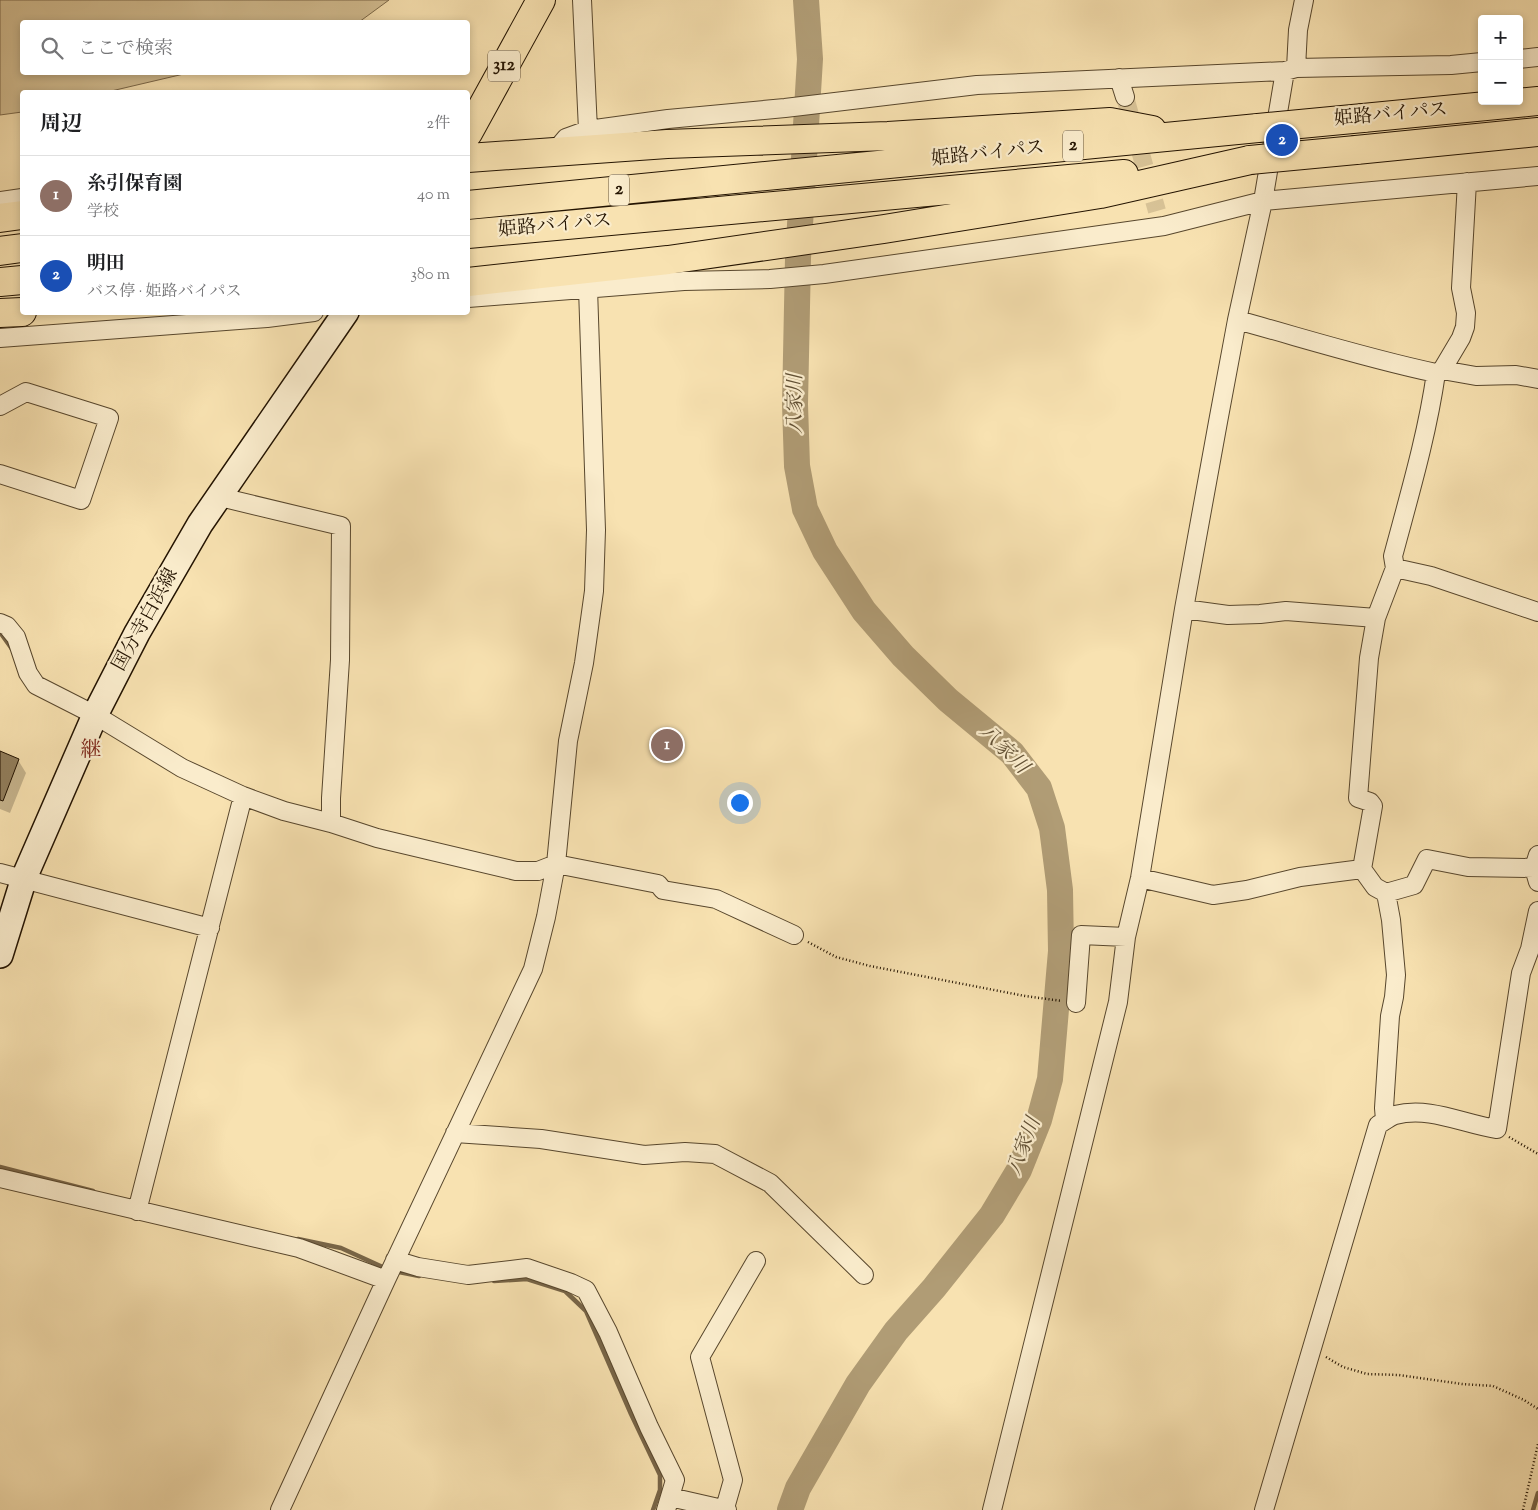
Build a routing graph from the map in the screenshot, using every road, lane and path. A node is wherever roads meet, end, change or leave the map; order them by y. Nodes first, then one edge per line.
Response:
1 (541, 0) edge
2 (582, 0) edge
3 (1304, 0) edge
4 (1538, 57) edge
5 (1523, 59) edge
6 (1478, 62) edge
7 (1290, 69) junction
8 (1119, 78) junction
9 (1125, 97) tunnel mouth
10 (1532, 102) edge
11 (470, 129) edge
12 (588, 130) junction
13 (1533, 133) edge
14 (1178, 136) junction
15 (555, 150) junction
16 (470, 158) edge
17 (1250, 160) junction
18 (1538, 176) edge
19 (1467, 182) junction
20 (20, 198) edge
21 (0, 201) edge
22 (1263, 201) junction
23 (470, 205) edge
24 (20, 215) edge
25 (0, 218) edge
26 (470, 234) edge
27 (20, 248) edge
28 (0, 251) edge
29 (20, 280) edge
30 (0, 282) edge
31 (470, 282) edge
32 (588, 288) junction
33 (470, 298) edge
34 (20, 312) edge
35 (0, 314) edge
36 (290, 315) edge
37 (344, 315) edge
38 (1237, 320) junction
39 (0, 338) edge
40 (1439, 372) junction
41 (1538, 379) edge
42 (0, 406) edge
43 (0, 474) edge
44 (220, 497) junction
45 (1395, 568) junction
46 (1184, 609) junction
47 (1538, 612) edge
48 (1376, 618) junction
49 (0, 623) edge
50 (95, 715) junction
51 (243, 796) junction
52 (331, 823) junction
53 (556, 864) junction
54 (1537, 868) edge
55 (1362, 869) junction
56 (0, 873) edge
57 (24, 878) junction
58 (1140, 878) junction
59 (1386, 893) junction
60 (1538, 911) edge
61 (210, 928) junction
62 (794, 935) joint
63 (1126, 937) junction
64 (0, 955) edge
65 (1076, 1003) joint
66 (1386, 1120) junction
67 (1497, 1129) junction
68 (455, 1133) junction
69 (1538, 1154) edge
70 (0, 1178) edge
71 (138, 1211) junction
72 (395, 1260) junction
73 (756, 1261) dead end
74 (864, 1275) dead end
75 (386, 1280) junction
76 (1312, 1349) junction
77 (1538, 1409) edge
78 (1538, 1444) edge
79 (668, 1503) edge
80 (726, 1509) edge
81 (280, 1510) edge
82 (992, 1510) edge
83 (1264, 1510) edge
84 (1523, 1510) edge

1 - 11 highway, 312
2 - 12 street
3 - 7 street
4 - 5 street
6 - 7 street
7 - 8 street
7 - 22 street
8 - 9 street
8 - 12 street
10 - 14 highway, 姫路バイパス / 2, bridge
12 - 15 street
13 - 17 highway, 姫路バイパス / 2, bridge
14 - 15 highway
14 - 23 highway, 姫路バイパス / 2
15 - 16 highway
17 - 26 highway, 姫路バイパス / 2
17 - 31 highway
18 - 19 street
19 - 22 street
19 - 40 street
20 - 21 street
22 - 32 street
22 - 38 street
24 - 25 highway
27 - 28 highway
29 - 30 highway
32 - 33 street
32 - 53 street
34 - 35 highway
36 - 39 street
37 - 44 main road, 国分寺白浜線
38 - 40 street
38 - 46 street
40 - 41 street
40 - 45 street
42 - 43 street
44 - 50 main road, 国分寺白浜線
44 - 52 street
45 - 47 street
45 - 48 street
46 - 48 street
46 - 58 street
48 - 55 street
49 - 50 street
50 - 51 street
50 - 57 main road, 国分寺白浜線
51 - 52 street
51 - 61 street
52 - 53 street
53 - 62 street
53 - 68 street
54 - 59 street
55 - 58 street
55 - 59 street
56 - 57 street
57 - 61 street
57 - 64 main road, 国分寺白浜線
58 - 63 street
59 - 66 street
60 - 67 street
61 - 71 street
62 - 65 path
63 - 65 street
63 - 82 street
66 - 67 street
66 - 76 street
67 - 69 path
68 - 72 street
68 - 74 street
70 - 71 street
71 - 75 street
72 - 75 street
72 - 79 street
73 - 80 street
75 - 81 street
76 - 77 path
76 - 83 street
78 - 84 path
79 - 80 street

